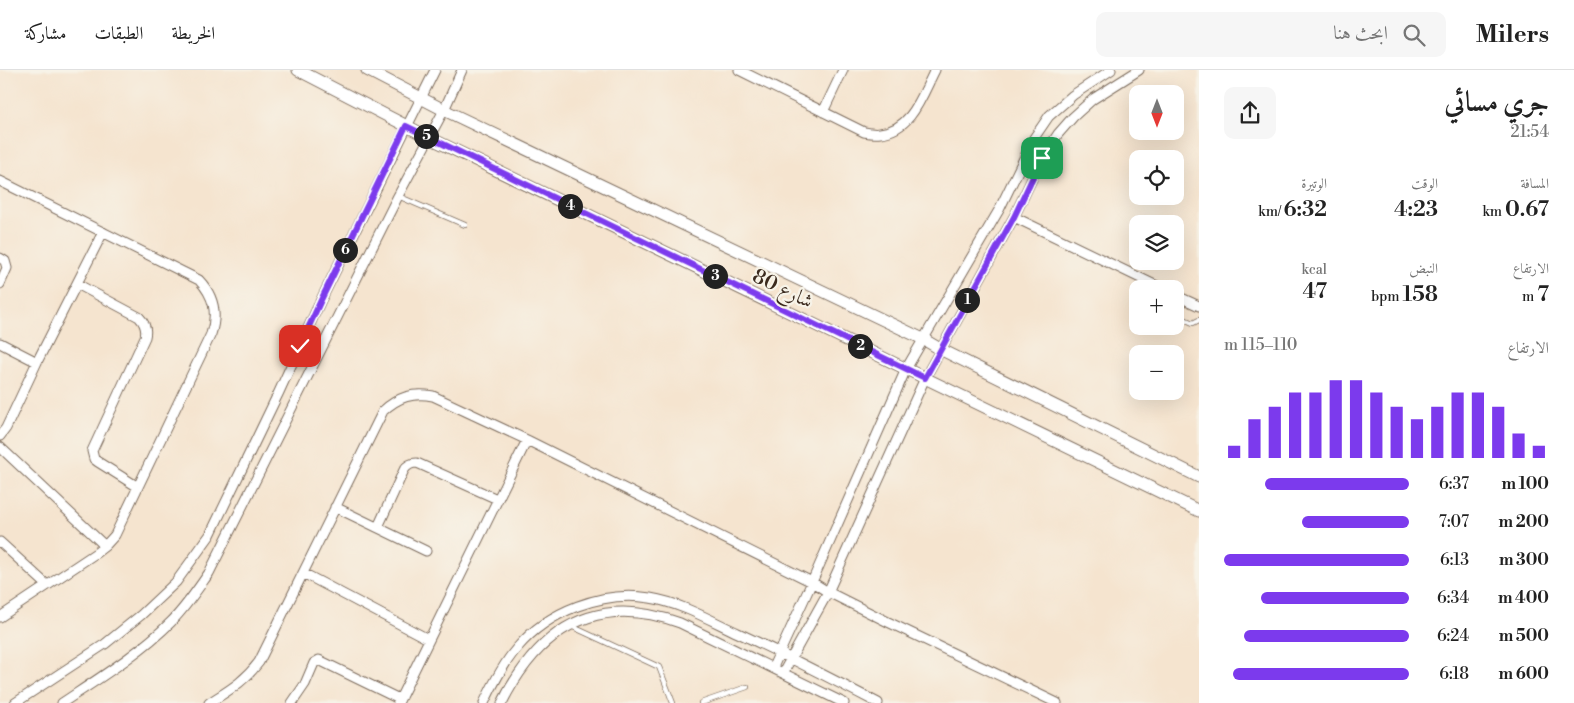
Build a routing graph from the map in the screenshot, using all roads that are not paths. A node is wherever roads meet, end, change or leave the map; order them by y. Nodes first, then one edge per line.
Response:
1 (298, 70) edge
2 (367, 70) edge
3 (435, 70) edge
4 (462, 70) edge
5 (739, 70) edge
6 (843, 70) edge
7 (935, 70) edge
8 (1111, 70) edge
9 (1139, 70) edge
10 (422, 98) junction
11 (444, 110) junction
12 (823, 112) junction
13 (406, 126) junction
14 (430, 138) junction
15 (0, 181) edge
16 (398, 196) junction
17 (1014, 217) junction
18 (465, 225) dead end
19 (104, 232) junction
20 (0, 258) edge
21 (1144, 280) edge
22 (0, 284) edge
23 (77, 284) junction
24 (1184, 299) edge
25 (1199, 306) edge
26 (1184, 318) edge
27 (1199, 320) edge
28 (922, 339) junction
29 (0, 343) edge
30 (940, 349) junction
31 (37, 362) junction
32 (906, 369) junction
33 (925, 378) junction
34 (0, 436) edge
35 (527, 440) junction
36 (0, 447) edge
37 (1199, 478) edge
38 (138, 487) junction
39 (497, 499) junction
40 (335, 507) junction
41 (1199, 511) edge
42 (378, 527) junction
43 (0, 542) edge
44 (104, 546) junction
45 (426, 551) dead end
46 (303, 573) junction
47 (812, 582) junction
48 (48, 585) junction
49 (828, 592) junction
50 (0, 617) edge
51 (570, 625) junction
52 (428, 639) junction
53 (780, 652) junction
54 (790, 658) junction
55 (773, 667) junction
56 (782, 673) junction
57 (747, 687) dead end
58 (223, 699) edge
59 (398, 701) edge
60 (15, 703) edge
61 (62, 703) edge
62 (209, 703) edge
63 (292, 703) edge
64 (484, 703) edge
65 (502, 703) edge
66 (673, 703) edge
67 (701, 703) edge
68 (844, 703) edge
69 (878, 703) edge
70 (1057, 703) edge

1 - 13 street, شارع 80
2 - 10 street, شارع 80
3 - 10 street
4 - 11 street
5 - 12 street
6 - 12 street
7 - 12 street
8 - 28 street
9 - 17 street
10 - 11 street, شارع 80
10 - 13 street
11 - 14 street
11 - 28 street, شارع 80
13 - 14 street, شارع 80
13 - 60 street
14 - 16 street
14 - 32 street, شارع 80
15 - 19 street
16 - 18 lane
16 - 61 street
17 - 21 street
17 - 30 street
19 - 23 street
19 - 38 street
20 - 22 street
23 - 31 street
23 - 38 street
24 - 25 street
26 - 27 lane
28 - 30 street, شارع 80
28 - 32 street
29 - 31 street
30 - 33 street
30 - 37 street, شارع 80
31 - 34 street
32 - 33 street, شارع 80
32 - 47 street
33 - 41 street, شارع 80
33 - 49 street
35 - 39 street
35 - 40 street
35 - 47 street
36 - 44 street
38 - 44 street
39 - 42 street
39 - 52 street
40 - 42 street
40 - 46 street
42 - 45 street
43 - 48 street
44 - 48 street
46 - 52 street
46 - 58 street
47 - 49 street
47 - 53 street
48 - 50 street
49 - 54 street
49 - 70 street
51 - 55 street
51 - 65 street
51 - 66 lane
52 - 59 street
53 - 54 street
53 - 55 street
53 - 64 street
54 - 56 street
54 - 69 street
55 - 56 street
56 - 68 street
57 - 67 lane
58 - 62 street
59 - 63 street

